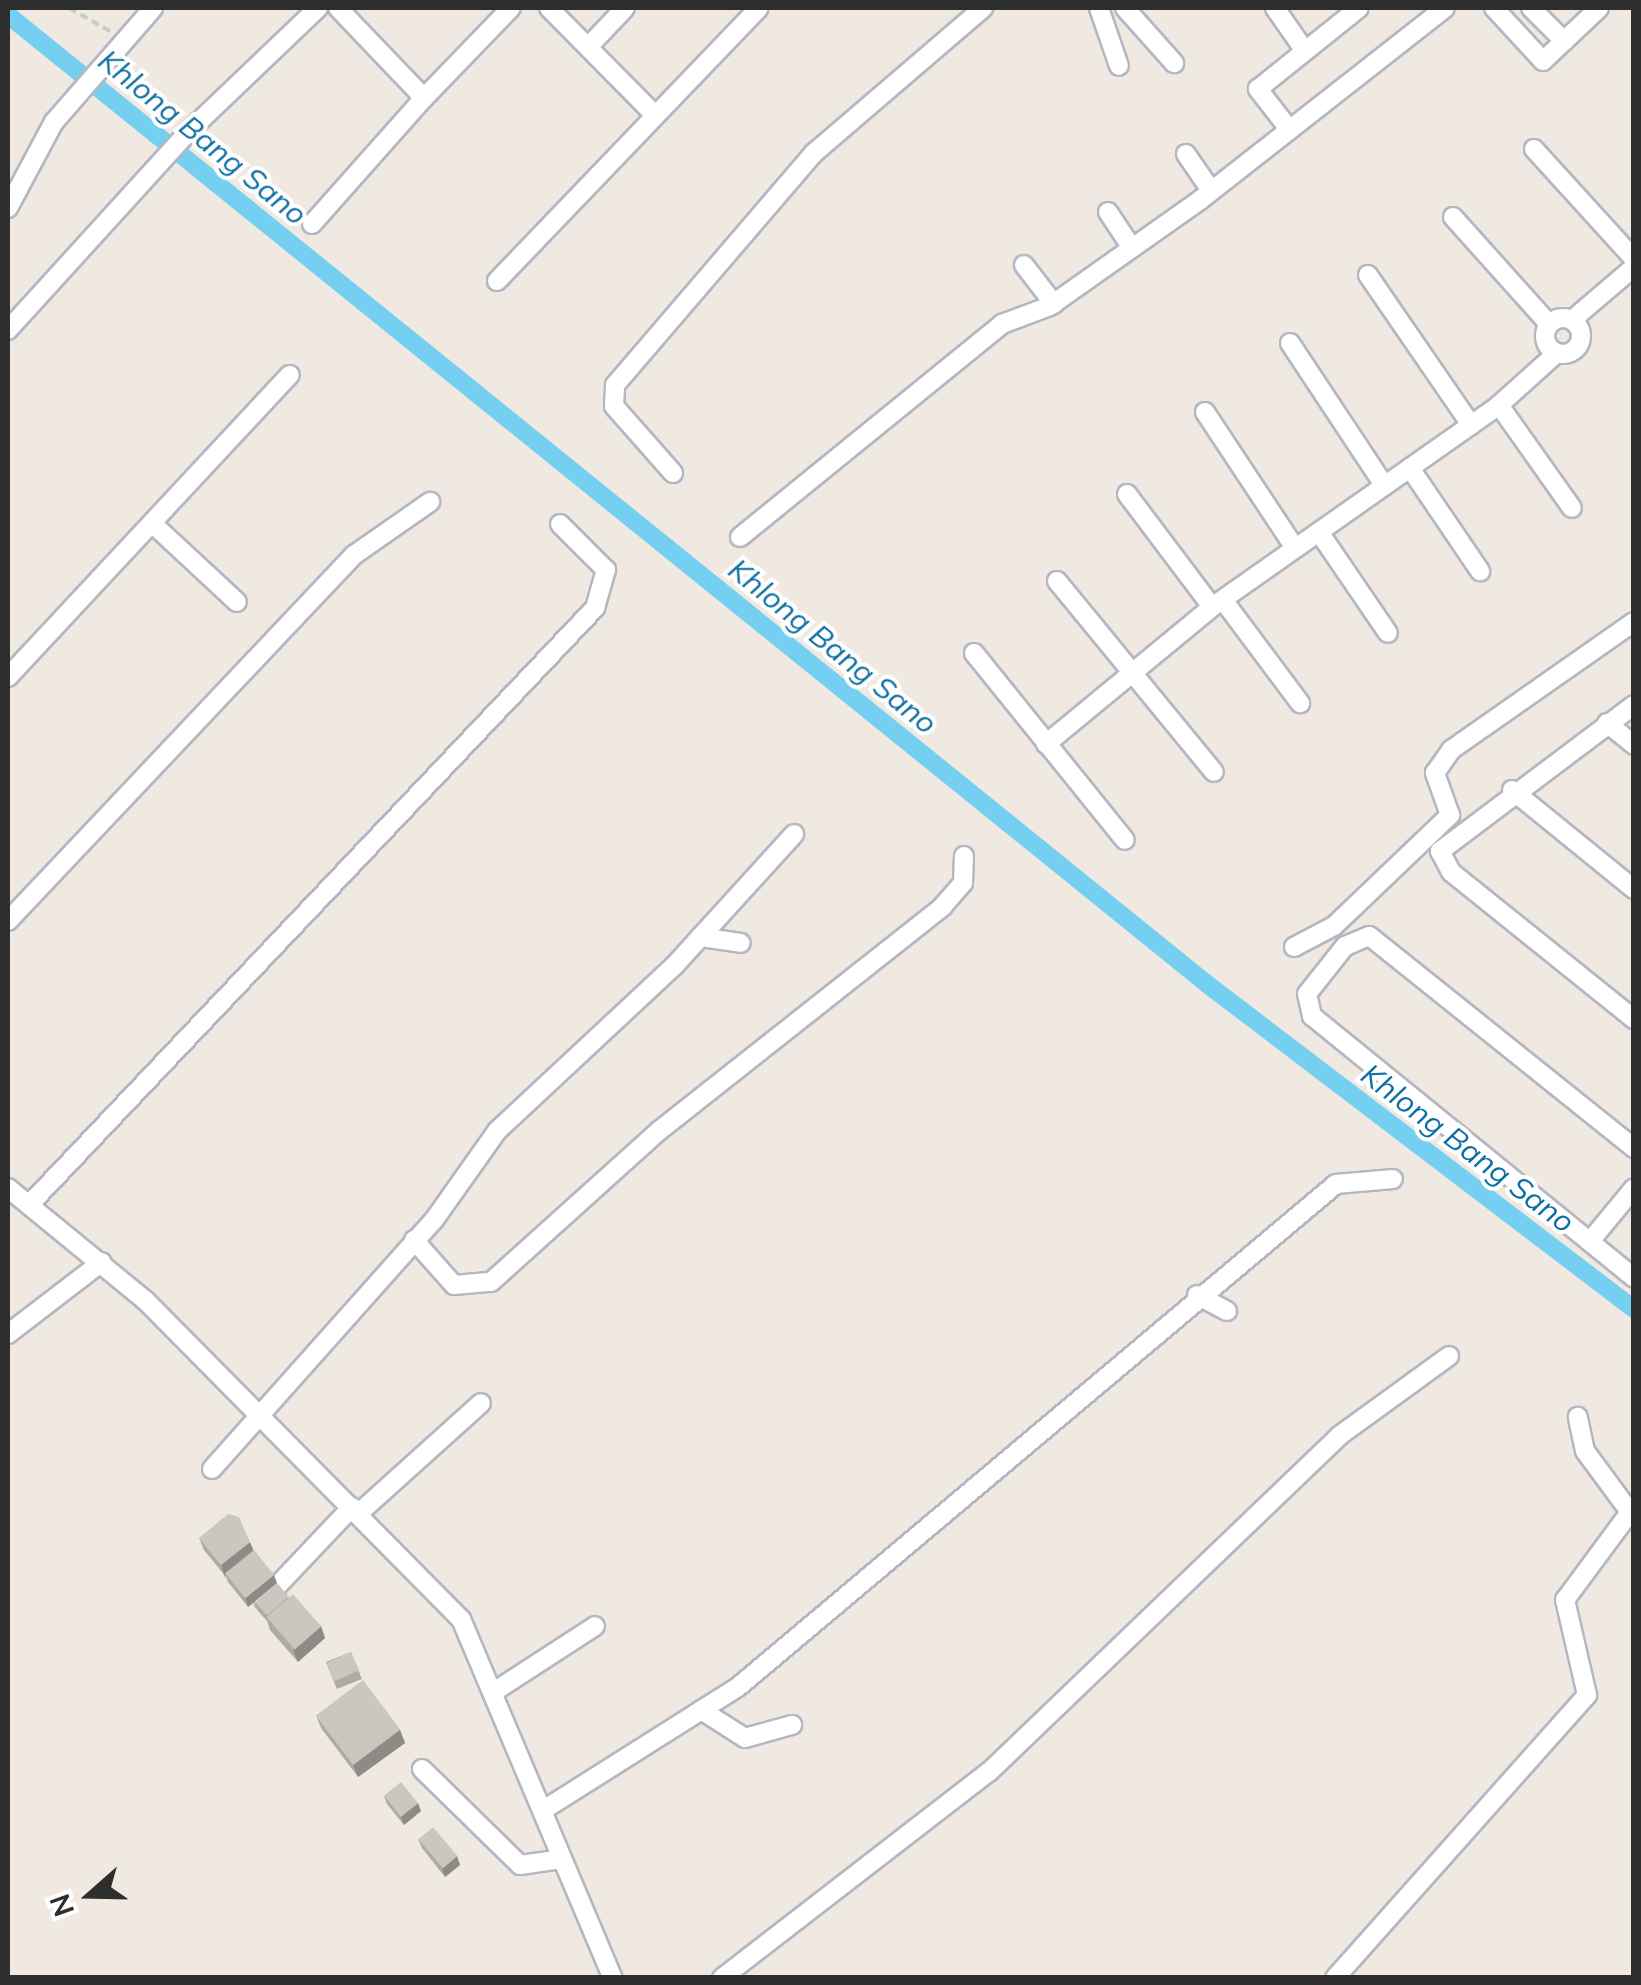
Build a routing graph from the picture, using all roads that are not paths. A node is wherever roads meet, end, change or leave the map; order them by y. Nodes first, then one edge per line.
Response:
1 (153, 8) edge
2 (318, 8) edge
3 (338, 8) edge
4 (511, 8) edge
5 (549, 8) edge
6 (625, 8) edge
7 (759, 8) edge
8 (983, 8) edge
9 (1099, 8) edge
10 (1126, 8) edge
11 (1274, 8) edge
12 (1359, 8) edge
13 (1444, 8) edge
14 (1494, 8) edge
15 (1531, 8) edge
16 (1600, 8) edge
17 (1564, 41) junction
18 (589, 46) junction
19 (1306, 51) junction
20 (1174, 63) dead end
21 (1119, 66) dead end
22 (424, 98) junction
23 (654, 114) junction
24 (1289, 129) junction
25 (1534, 150) dead end
26 (1186, 154) dead end
27 (1210, 188) junction
28 (8, 208) edge
29 (1108, 212) dead end
30 (1454, 216) dead end
31 (312, 224) dead end
32 (1132, 248) junction
33 (1634, 259) edge
34 (1024, 265) dead end
35 (1634, 266) edge
36 (1368, 275) dead end
37 (497, 281) dead end
38 (1054, 304) junction
39 (1572, 320) junction
40 (1549, 324) junction
41 (8, 330) edge
42 (1290, 343) dead end
43 (1557, 353) junction
44 (290, 376) dead end
45 (1499, 405) junction
46 (1205, 412) dead end
47 (1471, 425) junction
48 (1410, 468) junction
49 (673, 473) dead end
50 (1384, 485) junction
51 (1127, 494) dead end
52 (430, 502) dead end
53 (1572, 508) dead end
54 (154, 524) junction
55 (560, 524) dead end
56 (1320, 532) junction
57 (740, 537) dead end
58 (1296, 548) junction
59 (1480, 571) dead end
60 (1057, 581) dead end
61 (237, 602) dead end
62 (1218, 604) junction
63 (1634, 622) edge
64 (1388, 633) dead end
65 (8, 646) edge
66 (974, 653) dead end
67 (23, 660) junction
68 (1133, 673) junction
69 (8, 677) edge
70 (1300, 703) dead end
71 (1634, 705) edge
72 (1608, 723) junction
73 (1046, 744) junction
74 (1634, 745) edge
75 (1214, 772) dead end
76 (1512, 790) junction
77 (794, 834) dead end
78 (1125, 840) dead end
79 (964, 856) dead end
80 (1634, 889) edge
81 (8, 921) edge
82 (700, 937) junction
83 (741, 943) dead end
84 (1294, 947) dead end
85 (1634, 1020) edge
86 (1634, 1148) edge
87 (1393, 1179) dead end
88 (8, 1188) edge
89 (1634, 1188) edge
90 (29, 1206) junction
91 (414, 1240) junction
92 (1591, 1240) junction
93 (102, 1262) junction
94 (1634, 1278) edge
95 (1196, 1295) junction
96 (1227, 1312) dead end
97 (8, 1334) edge
98 (1449, 1356) dead end
99 (480, 1404) dead end
100 (1578, 1417) dead end
101 (262, 1418) junction
102 (212, 1469) dead end
103 (355, 1510) junction
104 (264, 1600) edge
105 (595, 1626) dead end
106 (496, 1690) junction
107 (701, 1710) junction
108 (792, 1725) dead end
109 (422, 1769) dead end
110 (544, 1809) junction
111 (562, 1859) junction
112 (614, 1978) edge
113 (722, 1978) edge
114 (1335, 1978) edge

1 - 28 street
2 - 41 street
3 - 22 street
4 - 22 street
5 - 18 street
6 - 18 street
7 - 23 street
8 - 49 street
9 - 21 street
10 - 20 street
11 - 19 street
12 - 19 street
13 - 24 street
14 - 17 street
15 - 17 street
16 - 17 street
18 - 23 street
19 - 24 street
22 - 31 street
23 - 37 street
24 - 27 street
25 - 33 street
26 - 27 street
27 - 32 street
29 - 32 street
30 - 40 street
32 - 38 street
34 - 38 street
35 - 39 street
36 - 47 street
38 - 57 street
39 - 40 street
39 - 43 street
40 - 43 street
42 - 50 street
43 - 45 street
44 - 54 street
45 - 47 street
45 - 53 street
46 - 58 street
47 - 48 street
48 - 50 street
48 - 59 street
50 - 56 street
51 - 62 street
52 - 81 street
54 - 61 street
54 - 67 street
55 - 90 street
56 - 58 street
56 - 64 street
58 - 62 street
60 - 68 street
62 - 68 street
62 - 70 street
63 - 84 street
65 - 67 street
66 - 73 street
67 - 69 street
68 - 73 street
68 - 75 street
71 - 72 street
72 - 74 street
72 - 76 street
73 - 78 street
76 - 80 street
76 - 85 street
77 - 82 street
79 - 91 street
82 - 83 street
82 - 91 street
86 - 92 street
87 - 95 street
88 - 90 street
89 - 92 street
90 - 93 street
91 - 101 street
92 - 94 street
93 - 97 street
93 - 101 street
95 - 96 street
95 - 107 street
98 - 113 street
99 - 103 street
100 - 114 street
101 - 102 street
101 - 103 street
103 - 104 street
103 - 106 street
105 - 106 street
106 - 110 street
107 - 108 street
107 - 110 street
109 - 111 street
110 - 111 street
111 - 112 street

